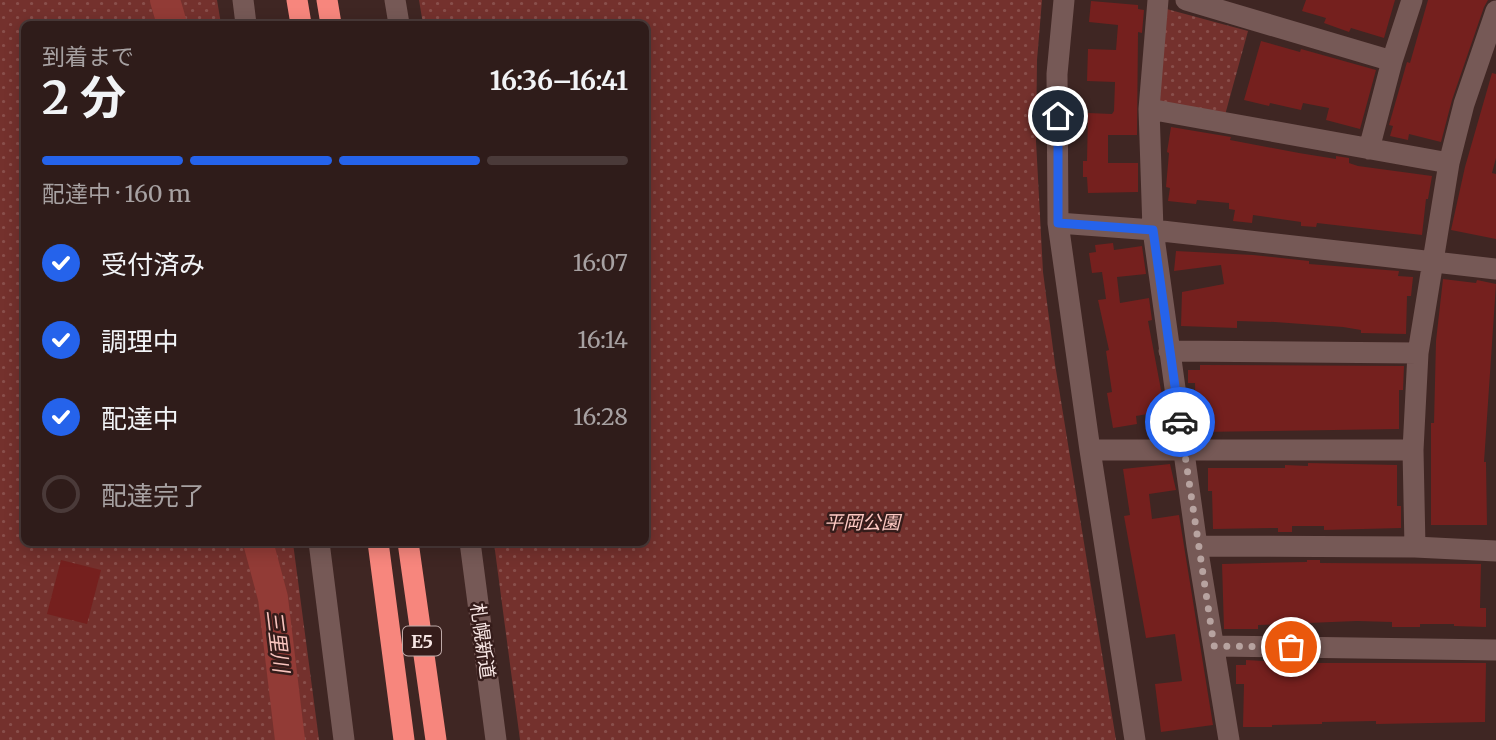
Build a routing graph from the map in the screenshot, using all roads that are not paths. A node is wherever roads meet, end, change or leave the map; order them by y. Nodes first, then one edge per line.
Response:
1 (243, 0) edge
2 (297, 0) edge
3 (327, 0) edge
4 (395, 0) edge
5 (1064, 0) edge
6 (1158, 0) edge
7 (1186, 0) edge
8 (1412, 0) edge
9 (1496, 11) edge
10 (246, 21) edge
11 (300, 21) edge
12 (330, 21) edge
13 (398, 21) edge
14 (1392, 61) junction
15 (1149, 109) junction
16 (1369, 149) junction
17 (1449, 163) junction
18 (1058, 223) junction
19 (1153, 230) junction
20 (1433, 263) junction
21 (1496, 269) edge
22 (1169, 351) junction
23 (1418, 353) junction
24 (1090, 450) junction
25 (1184, 450) junction
26 (1413, 450) junction
27 (320, 546) edge
28 (378, 546) edge
29 (409, 546) edge
30 (471, 546) edge
31 (1197, 546) junction
32 (1415, 547) junction
33 (1496, 551) edge
34 (1214, 646) junction
35 (1496, 650) edge
36 (344, 740) edge
37 (404, 740) edge
38 (436, 740) edge
39 (496, 740) edge
40 (1135, 740) edge
41 (1229, 740) edge

1 - 10 street
2 - 11 highway
3 - 12 highway
4 - 13 street
5 - 18 street
6 - 15 street
7 - 14 street
8 - 14 street
9 - 17 street
14 - 16 street
15 - 16 street
15 - 19 street
16 - 17 street
17 - 20 street
18 - 19 street
18 - 24 street
19 - 20 street
19 - 22 street
20 - 21 street
20 - 23 street
22 - 23 street
22 - 25 street
23 - 26 street
24 - 25 street
24 - 40 street
25 - 26 street
25 - 31 street
26 - 32 street
27 - 36 street
28 - 37 highway, E5
29 - 38 highway, E5
30 - 39 street, 札幌新道
31 - 32 street
31 - 34 street
32 - 33 street
34 - 35 street
34 - 41 street

